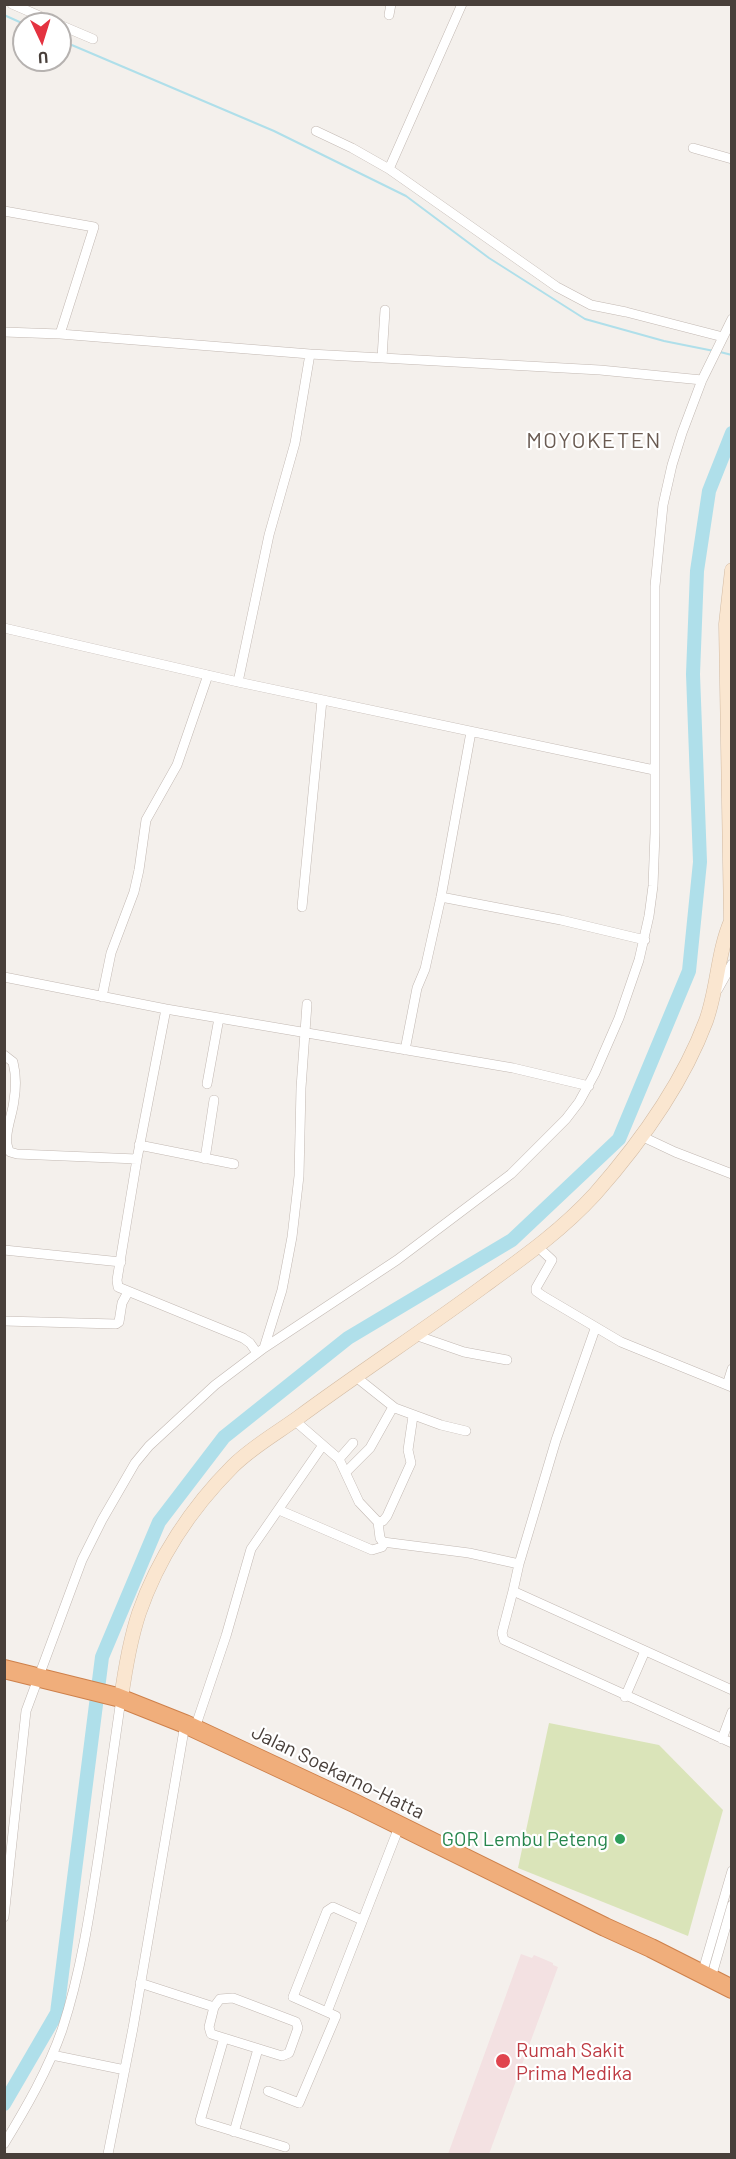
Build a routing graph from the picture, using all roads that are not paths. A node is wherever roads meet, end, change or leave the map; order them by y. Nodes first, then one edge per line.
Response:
1 (12, 4) edge
2 (391, 4) edge
3 (462, 4) edge
4 (31, 12) edge
5 (389, 15) dead end
6 (72, 30) edge
7 (93, 39) dead end
8 (316, 131) dead end
9 (693, 148) dead end
10 (732, 159) edge
11 (388, 169) junction
12 (4, 211) edge
13 (385, 310) dead end
14 (732, 319) edge
15 (4, 332) edge
16 (60, 334) junction
17 (722, 339) junction
18 (310, 354) junction
19 (382, 358) junction
20 (702, 380) junction
21 (732, 570) edge
22 (729, 624) edge
23 (4, 628) edge
24 (208, 675) junction
25 (237, 682) junction
26 (322, 700) junction
27 (471, 732) junction
28 (654, 770) junction
29 (441, 897) junction
30 (302, 907) dead end
31 (731, 921) edge
32 (645, 940) junction
33 (732, 964) edge
34 (4, 977) edge
35 (102, 997) junction
36 (712, 999) junction
37 (307, 1004) dead end
38 (166, 1009) junction
39 (219, 1018) junction
40 (306, 1034) junction
41 (405, 1050) junction
42 (4, 1055) edge
43 (207, 1084) dead end
44 (589, 1086) junction
45 (214, 1100) dead end
46 (641, 1136) junction
47 (139, 1145) junction
48 (137, 1159) junction
49 (205, 1159) junction
50 (234, 1164) dead end
51 (732, 1174) edge
52 (538, 1247) junction
53 (4, 1250) edge
54 (121, 1262) junction
55 (128, 1292) junction
56 (4, 1321) edge
57 (595, 1329) junction
58 (415, 1335) junction
59 (261, 1350) junction
60 (507, 1360) dead end
61 (732, 1369) edge
62 (356, 1377) junction
63 (729, 1386) edge
64 (393, 1407) junction
65 (413, 1416) junction
66 (294, 1420) junction
67 (466, 1431) dead end
68 (353, 1443) dead end
69 (322, 1445) junction
70 (341, 1457) junction
71 (349, 1470) junction
72 (279, 1509) junction
73 (382, 1520) junction
74 (385, 1542) junction
75 (519, 1564) junction
76 (513, 1592) junction
77 (645, 1651) junction
78 (4, 1670) edge
79 (40, 1677) junction
80 (732, 1690) edge
81 (625, 1697) junction
82 (119, 1698) junction
83 (732, 1712) edge
84 (190, 1726) junction
85 (722, 1739) junction
86 (732, 1743) edge
87 (399, 1827) junction
88 (732, 1871) edge
89 (730, 1883) edge
90 (732, 1905) edge
91 (5, 1916) edge
92 (362, 1920) junction
93 (706, 1976) junction
94 (140, 1983) junction
95 (732, 1989) edge
96 (214, 2007) junction
97 (327, 2012) junction
98 (224, 2038) junction
99 (258, 2049) junction
100 (52, 2055) junction
101 (125, 2070) junction
102 (268, 2091) dead end
103 (234, 2132) junction
104 (4, 2144) edge
105 (285, 2147) dead end
106 (108, 2154) edge

1 - 4 street
2 - 5 street
3 - 11 street
6 - 7 street
8 - 11 street
9 - 10 street
11 - 17 street
12 - 16 street
13 - 19 street
14 - 17 street
15 - 16 street
16 - 18 street
17 - 20 street
18 - 19 street
18 - 25 street
19 - 20 street
20 - 28 street
21 - 22 street
22 - 31 street
23 - 24 street
24 - 25 street
24 - 35 street
25 - 26 street
26 - 27 street
26 - 30 street
27 - 28 street
27 - 29 street
28 - 32 street
29 - 32 street
29 - 41 street
31 - 36 street
32 - 44 street
33 - 36 street
34 - 35 street
35 - 38 street
36 - 46 street
37 - 40 street
38 - 39 street
38 - 47 street
39 - 40 street
39 - 43 street
40 - 41 street
40 - 59 street
41 - 44 street
42 - 48 street
44 - 59 street
45 - 49 street
46 - 51 street
46 - 52 street
47 - 48 street
47 - 49 street
48 - 54 street
49 - 50 street
52 - 57 street
52 - 58 street
53 - 54 street
54 - 55 street
55 - 56 street
55 - 59 street
57 - 63 street
57 - 75 street
58 - 60 street
58 - 62 street
59 - 79 street
61 - 63 street
62 - 64 street
62 - 66 street
64 - 65 street
64 - 71 street
65 - 67 street
65 - 73 street
66 - 69 street
66 - 82 street
68 - 70 street
69 - 70 street
69 - 72 street
70 - 71 street
71 - 73 street
72 - 74 street
72 - 84 street
73 - 74 street
74 - 75 street
75 - 76 street
76 - 77 street
76 - 81 street
77 - 80 street
77 - 81 street
78 - 79 highway, Jalan Soekarno-Hatta
79 - 82 highway, Jalan Soekarno-Hatta
79 - 91 street
81 - 85 street
82 - 84 highway, Jalan Soekarno-Hatta
82 - 100 street
83 - 85 street
84 - 87 highway, Jalan Soekarno-Hatta
84 - 94 street
85 - 86 street
87 - 92 street
87 - 93 highway, Jalan Soekarno-Hatta
88 - 89 street
89 - 93 street
90 - 93 street
92 - 97 street
92 - 97 street
93 - 95 highway, Jalan Soekarno-Hatta
94 - 96 street
94 - 101 street
96 - 98 street
96 - 99 street
97 - 102 street
98 - 99 street
98 - 103 street
99 - 103 street
100 - 101 street
100 - 104 street
101 - 106 street
103 - 105 street

